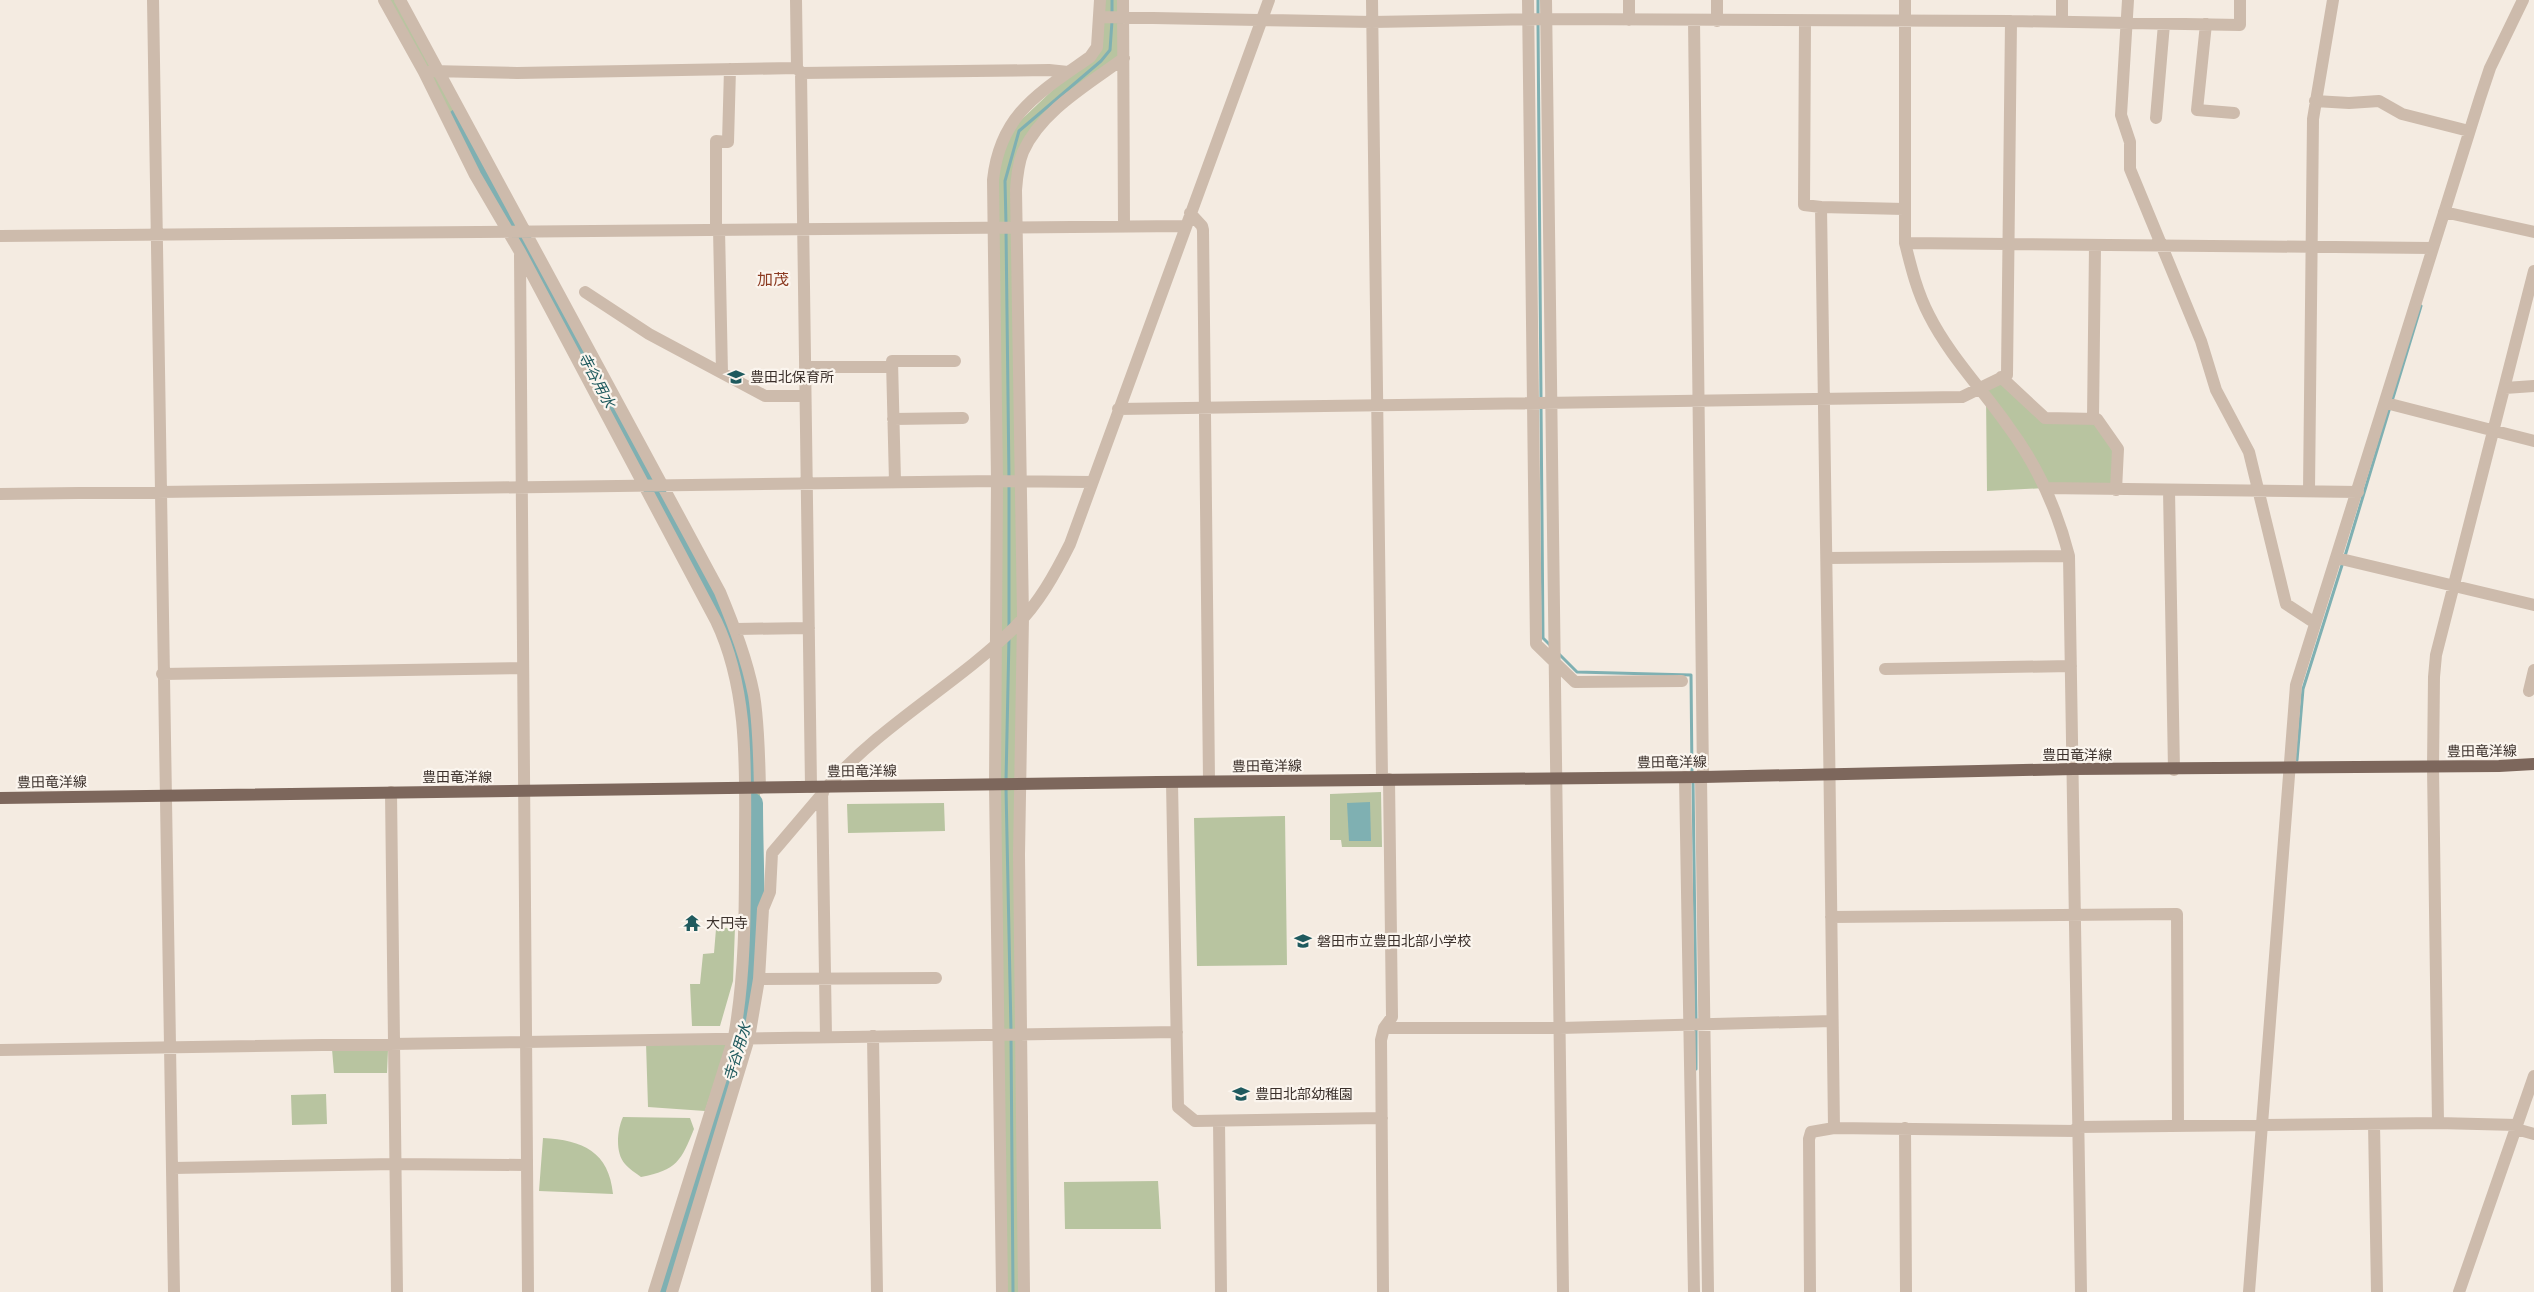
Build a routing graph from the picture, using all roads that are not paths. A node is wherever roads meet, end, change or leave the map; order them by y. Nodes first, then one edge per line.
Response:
1 (153, 0) edge
2 (384, 0) edge
3 (400, 0) edge
4 (796, 0) edge
5 (1100, 0) edge
6 (1123, 0) edge
7 (1269, 0) edge
8 (1372, 0) edge
9 (1528, 0) edge
10 (1546, 0) edge
11 (1629, 0) edge
12 (1717, 0) edge
13 (1905, 0) edge
14 (2062, 0) edge
15 (2128, 0) edge
16 (2240, 0) edge
17 (2333, 0) edge
18 (2523, 0) edge
19 (1100, 17) junction
20 (1124, 17) junction
21 (1262, 19) junction
22 (1546, 19) junction
23 (1629, 20) junction
24 (1694, 20) junction
25 (1528, 21) junction
26 (1717, 21) junction
27 (1805, 21) junction
28 (2011, 21) junction
29 (2062, 21) junction
30 (1372, 22) junction
31 (1905, 22) junction
32 (2128, 23) junction
33 (2164, 24) junction
34 (2206, 24) junction
35 (1124, 58) junction
36 (730, 69) junction
37 (1072, 69) junction
38 (799, 70) junction
39 (431, 71) junction
40 (1089, 84) junction
41 (2316, 101) junction
42 (2234, 113) dead end
43 (2156, 118) dead end
44 (2469, 131) junction
45 (1821, 207) junction
46 (1904, 209) junction
47 (2444, 212) junction
48 (1190, 213) junction
49 (993, 226) junction
50 (1016, 226) junction
51 (1124, 226) junction
52 (1184, 226) junction
53 (802, 228) junction
54 (718, 229) junction
55 (508, 232) junction
56 (525, 232) junction
57 (2534, 232) edge
58 (156, 233) junction
59 (0, 236) edge
60 (1905, 243) junction
61 (2008, 245) junction
62 (2094, 246) junction
63 (2162, 246) junction
64 (2311, 247) junction
65 (2431, 248) junction
66 (520, 252) junction
67 (2534, 271) edge
68 (585, 292) dead end
69 (955, 361) dead end
70 (805, 366) junction
71 (892, 367) junction
72 (722, 373) junction
73 (2001, 377) junction
74 (2534, 386) edge
75 (1979, 387) junction
76 (2505, 388) junction
77 (805, 396) junction
78 (1826, 400) junction
79 (1699, 402) junction
80 (1534, 403) junction
81 (1550, 403) junction
82 (1376, 404) junction
83 (2386, 404) junction
84 (1206, 407) junction
85 (1118, 409) junction
86 (963, 418) dead end
87 (893, 419) junction
88 (2092, 419) junction
89 (2495, 431) junction
90 (2534, 441) edge
91 (997, 481) junction
92 (1020, 481) junction
93 (895, 482) junction
94 (1092, 482) junction
95 (807, 483) junction
96 (653, 486) junction
97 (2045, 488) junction
98 (520, 489) junction
99 (2116, 490) junction
100 (2169, 490) junction
101 (2258, 491) junction
102 (2309, 491) junction
103 (160, 492) junction
104 (2358, 492) junction
105 (0, 494) edge
106 (2069, 556) junction
107 (1828, 558) junction
108 (2337, 558) junction
109 (2455, 585) junction
110 (2534, 605) edge
111 (1023, 618) junction
112 (2315, 623) junction
113 (809, 628) junction
114 (736, 629) junction
115 (995, 645) junction
116 (1554, 664) junction
117 (2071, 666) junction
118 (522, 668) junction
119 (1885, 669) dead end
120 (2534, 670) edge
121 (162, 674) junction
122 (1682, 682) dead end
123 (2529, 691) dead end
124 (2534, 764) edge
125 (2433, 767) junction
126 (2073, 769) junction
127 (2288, 769) junction
128 (2174, 770) junction
129 (1828, 774) junction
130 (1695, 777) junction
131 (1556, 778) junction
132 (1386, 779) junction
133 (1208, 781) junction
134 (1172, 782) junction
135 (1018, 784) junction
136 (998, 785) junction
137 (745, 788) junction
138 (760, 788) junction
139 (821, 788) junction
140 (524, 791) junction
141 (391, 792) junction
142 (167, 796) junction
143 (0, 798) edge
144 (2074, 913) junction
145 (1831, 917) junction
146 (825, 978) junction
147 (936, 978) dead end
148 (760, 979) junction
149 (1832, 1021) junction
150 (1697, 1025) junction
151 (1384, 1028) junction
152 (1560, 1028) junction
153 (1177, 1032) junction
154 (1021, 1033) junction
155 (999, 1034) junction
156 (873, 1036) junction
157 (734, 1037) junction
158 (826, 1037) junction
159 (749, 1038) junction
160 (525, 1041) junction
161 (392, 1042) junction
162 (171, 1047) junction
163 (0, 1050) edge
164 (2534, 1076) edge
165 (1382, 1118) junction
166 (1218, 1122) junction
167 (2438, 1123) junction
168 (2374, 1124) junction
169 (2178, 1126) junction
170 (2262, 1126) junction
171 (2516, 1127) junction
172 (1834, 1128) junction
173 (1905, 1128) junction
174 (2077, 1129) junction
175 (2534, 1134) edge
176 (395, 1164) junction
177 (526, 1165) junction
178 (173, 1168) junction
179 (174, 1292) edge
180 (397, 1292) edge
181 (528, 1292) edge
182 (654, 1292) edge
183 (672, 1292) edge
184 (877, 1292) edge
185 (1002, 1292) edge
186 (1024, 1292) edge
187 (1221, 1292) edge
188 (1383, 1292) edge
189 (1563, 1292) edge
190 (1694, 1292) edge
191 (1708, 1292) edge
192 (1810, 1292) edge
193 (1906, 1292) edge
194 (2081, 1292) edge
195 (2249, 1292) edge
196 (2377, 1292) edge
197 (2459, 1292) edge

1 - 58 street
2 - 39 street
3 - 39 street
4 - 38 street
5 - 19 street
6 - 20 street
7 - 21 street
8 - 30 street
9 - 25 street
10 - 22 street
11 - 23 street
12 - 26 street
13 - 31 street
14 - 29 street
15 - 32 street
16 - 34 street
17 - 41 street
18 - 44 street
19 - 20 street
19 - 37 street
20 - 21 street
20 - 35 street
21 - 30 street
21 - 48 street
22 - 23 street
22 - 25 street
22 - 81 street
23 - 24 street
24 - 26 street
24 - 79 street
25 - 30 street
25 - 80 street
26 - 27 street
27 - 31 street
27 - 45 street
28 - 29 street
28 - 31 street
28 - 61 street
29 - 32 street
30 - 82 street
31 - 46 street
32 - 33 street
32 - 63 street
33 - 34 street
33 - 43 street
34 - 42 street
35 - 40 street
35 - 51 street
36 - 38 street
36 - 39 street
36 - 54 street
37 - 38 street
37 - 40 street
37 - 49 street
38 - 53 street
39 - 55 street
39 - 56 street
40 - 50 street
41 - 44 street
41 - 64 street
44 - 47 street
45 - 46 street
45 - 78 street
46 - 60 street
47 - 57 street
47 - 65 street
48 - 52 street
48 - 84 street
49 - 50 street
49 - 53 street
49 - 91 street
50 - 51 street
50 - 92 street
51 - 52 street
52 - 85 street
53 - 54 street
53 - 70 street
54 - 56 street
54 - 72 street
55 - 56 street
55 - 58 street
55 - 66 street
56 - 96 street
58 - 59 street
58 - 103 street
60 - 61 street
60 - 75 street
61 - 62 street
61 - 73 street
62 - 63 street
62 - 88 street
63 - 64 street
63 - 101 street
64 - 65 street
64 - 102 street
65 - 83 street
66 - 96 street
66 - 98 street
67 - 76 street
68 - 72 street
69 - 71 street
70 - 71 street
70 - 77 street
71 - 87 street
72 - 77 street
73 - 75 street
73 - 88 street
74 - 76 street
75 - 78 street
75 - 97 street
76 - 89 street
77 - 95 street
78 - 79 street
78 - 107 street
79 - 81 street
79 - 130 street
80 - 81 street
80 - 82 street
80 - 116 street
81 - 116 street
82 - 84 street
82 - 132 street
83 - 89 street
83 - 104 street
84 - 85 street
84 - 133 street
85 - 94 street
86 - 87 street
87 - 93 street
88 - 99 street
89 - 90 street
89 - 109 street
91 - 92 street
91 - 93 street
91 - 115 street
92 - 94 street
92 - 111 street
93 - 95 street
94 - 111 street
95 - 96 street
95 - 113 street
96 - 98 street
96 - 114 street
96 - 137 street
97 - 99 street
97 - 106 street
98 - 103 street
98 - 118 street
99 - 100 street
100 - 101 street
100 - 128 street
101 - 102 street
101 - 112 street
102 - 104 street
103 - 105 street
103 - 121 street
104 - 108 street
106 - 107 street
106 - 117 street
107 - 129 street
108 - 109 street
108 - 112 street
109 - 110 street
109 - 125 street
111 - 115 street
111 - 135 street
112 - 127 street
113 - 114 street
113 - 139 street
114 - 138 street
115 - 136 street
115 - 139 street
116 - 122 street
116 - 131 street
117 - 119 street
117 - 126 street
118 - 121 street
118 - 140 street
120 - 123 street
121 - 142 street
124 - 125 main road, 豊田竜洋線
125 - 127 main road, 豊田竜洋線
125 - 167 street
126 - 128 main road, 豊田竜洋線
126 - 129 main road, 豊田竜洋線
126 - 144 street
127 - 128 main road, 豊田竜洋線
127 - 170 street
129 - 130 main road, 豊田竜洋線
129 - 145 street
130 - 131 main road, 豊田竜洋線
130 - 150 street
131 - 132 main road, 豊田竜洋線
131 - 152 street
132 - 133 main road, 豊田竜洋線
132 - 151 street
133 - 134 main road, 豊田竜洋線
134 - 135 main road, 豊田竜洋線
134 - 153 street
135 - 136 main road, 豊田竜洋線
135 - 154 street
136 - 139 main road, 豊田竜洋線
136 - 155 street
137 - 138 main road, 豊田竜洋線
137 - 140 main road, 豊田竜洋線
137 - 157 street
138 - 139 main road, 豊田竜洋線
139 - 146 street
139 - 148 street
140 - 141 main road, 豊田竜洋線
140 - 160 street
141 - 142 main road, 豊田竜洋線
141 - 161 street
142 - 143 main road, 豊田竜洋線
142 - 162 street
144 - 145 street
144 - 169 street
144 - 174 street
145 - 149 street
146 - 147 street
146 - 148 street
146 - 158 street
148 - 159 street
149 - 150 street
149 - 172 street
150 - 152 street
150 - 190 street
150 - 191 street
151 - 152 street
151 - 165 street
152 - 189 street
153 - 154 street
153 - 166 street
154 - 155 street
154 - 186 street
155 - 156 street
155 - 185 street
156 - 158 street
156 - 184 street
157 - 159 street
157 - 160 street
157 - 182 street
158 - 159 street
159 - 183 street
160 - 161 street
160 - 177 street
161 - 162 street
161 - 176 street
162 - 163 street
162 - 178 street
164 - 171 street
165 - 166 street
165 - 188 street
166 - 187 street
167 - 168 street
167 - 171 street
168 - 170 street
168 - 196 street
169 - 170 street
169 - 174 street
170 - 195 street
171 - 175 street
171 - 197 street
172 - 173 street
172 - 192 street
173 - 174 street
173 - 193 street
174 - 194 street
176 - 177 street
176 - 178 street
176 - 180 street
177 - 181 street
178 - 179 street

